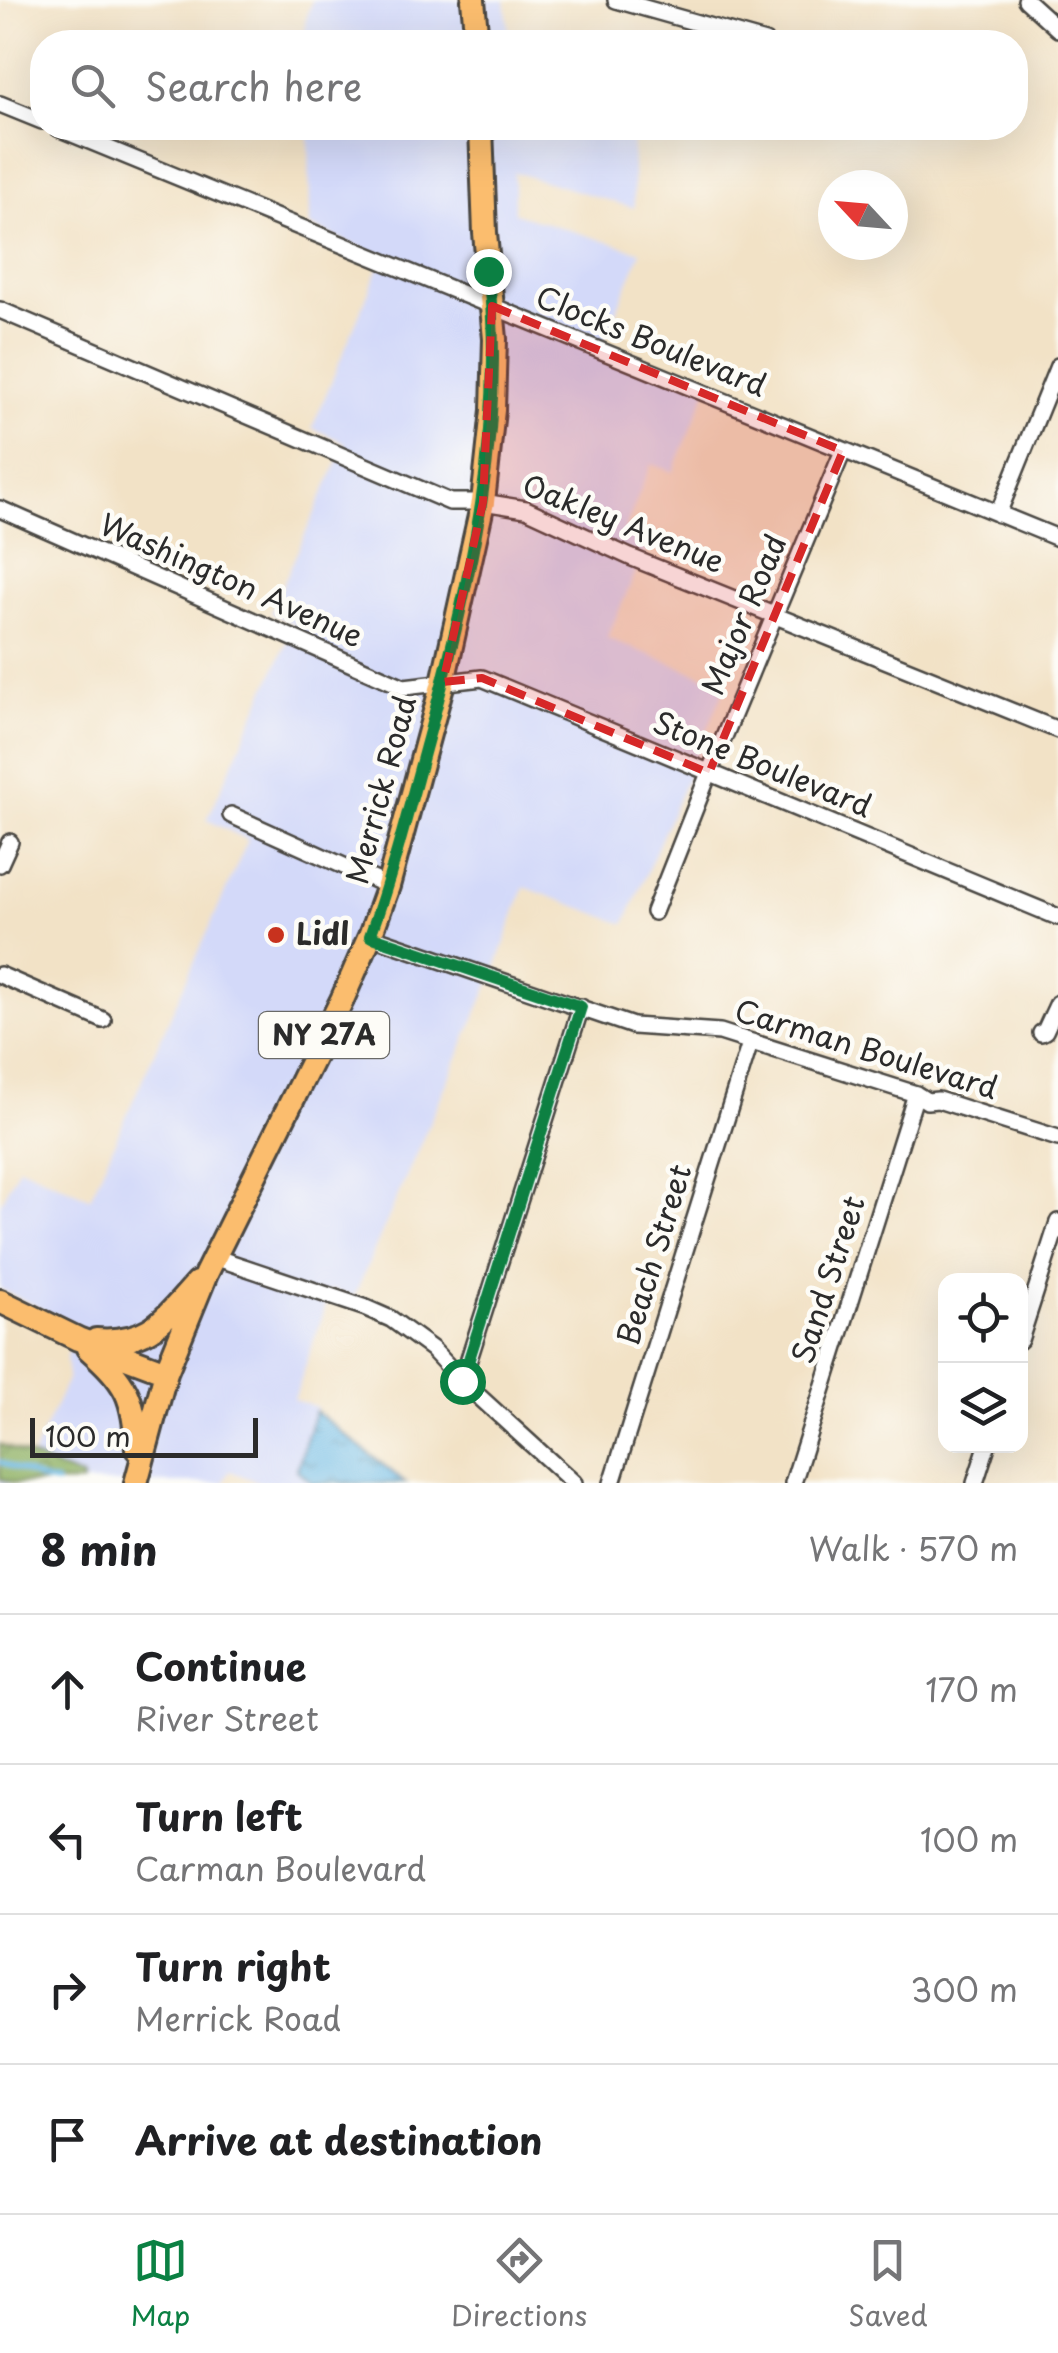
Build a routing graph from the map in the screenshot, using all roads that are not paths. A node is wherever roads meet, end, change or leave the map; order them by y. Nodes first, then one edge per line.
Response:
1 (474, 0) edge
2 (616, 0) edge
3 (1026, 0) edge
4 (1058, 29) edge
5 (476, 30) edge
6 (722, 30) edge
7 (0, 104) edge
8 (30, 116) edge
9 (87, 140) edge
10 (481, 140) edge
11 (492, 306) junction
12 (0, 310) edge
13 (1058, 366) edge
14 (842, 451) junction
15 (483, 502) junction
16 (0, 510) edge
17 (998, 514) junction
18 (1058, 538) edge
19 (774, 614) junction
20 (442, 682) junction
21 (1058, 730) edge
22 (709, 773) junction
23 (232, 815) dead end
24 (10, 842) dead end
25 (0, 864) edge
26 (388, 886) junction
27 (654, 912) dead end
28 (1058, 917) edge
29 (370, 936) junction
30 (0, 975) edge
31 (1058, 1003) edge
32 (581, 1007) junction
33 (103, 1020) dead end
34 (1041, 1032) dead end
35 (750, 1043) junction
36 (916, 1094) junction
37 (1058, 1138) edge
38 (1058, 1222) edge
39 (210, 1265) junction
40 (0, 1301) edge
41 (1028, 1315) edge
42 (78, 1339) junction
43 (166, 1372) junction
44 (462, 1381) junction
45 (985, 1453) edge
46 (137, 1476) edge
47 (574, 1483) edge
48 (612, 1483) edge
49 (793, 1483) edge
50 (976, 1483) edge

1 - 5 main road
2 - 6 street
3 - 4 street
7 - 8 street
9 - 11 street, Clocks Boulevard
10 - 11 main road, Merrick Road / NY 27A
11 - 14 street, Clocks Boulevard
11 - 15 main road, Merrick Road / NY 27A
12 - 15 street, Oakley Avenue
13 - 17 street
14 - 17 street, Clocks Boulevard
14 - 19 street, Major Road
15 - 19 street, Oakley Avenue
15 - 20 main road, Merrick Road / NY 27A
16 - 20 street, Washington Avenue
17 - 18 street, Clocks Boulevard
19 - 21 street, Oakley Avenue
19 - 22 street, Major Road
20 - 22 street, Stone Boulevard
20 - 26 main road, Merrick Road / NY 27A
22 - 27 street, Major Road
22 - 28 street, Stone Boulevard
23 - 26 street
24 - 25 street
26 - 29 main road, Merrick Road / NY 27A
29 - 32 street, Carman Boulevard
29 - 39 main road, Merrick Road / NY 27A
30 - 33 street
31 - 34 street
32 - 35 street, Carman Boulevard
32 - 44 street
35 - 36 street, Carman Boulevard
35 - 48 street, Beach Street
36 - 37 street, Carman Boulevard
36 - 49 street, Sand Street
38 - 41 street
39 - 42 main road
39 - 43 main road, Merrick Road / NY 27A
39 - 44 street
40 - 42 main road
42 - 43 main road
42 - 46 main road
43 - 46 main road, Merrick Road
44 - 47 street
45 - 50 street

